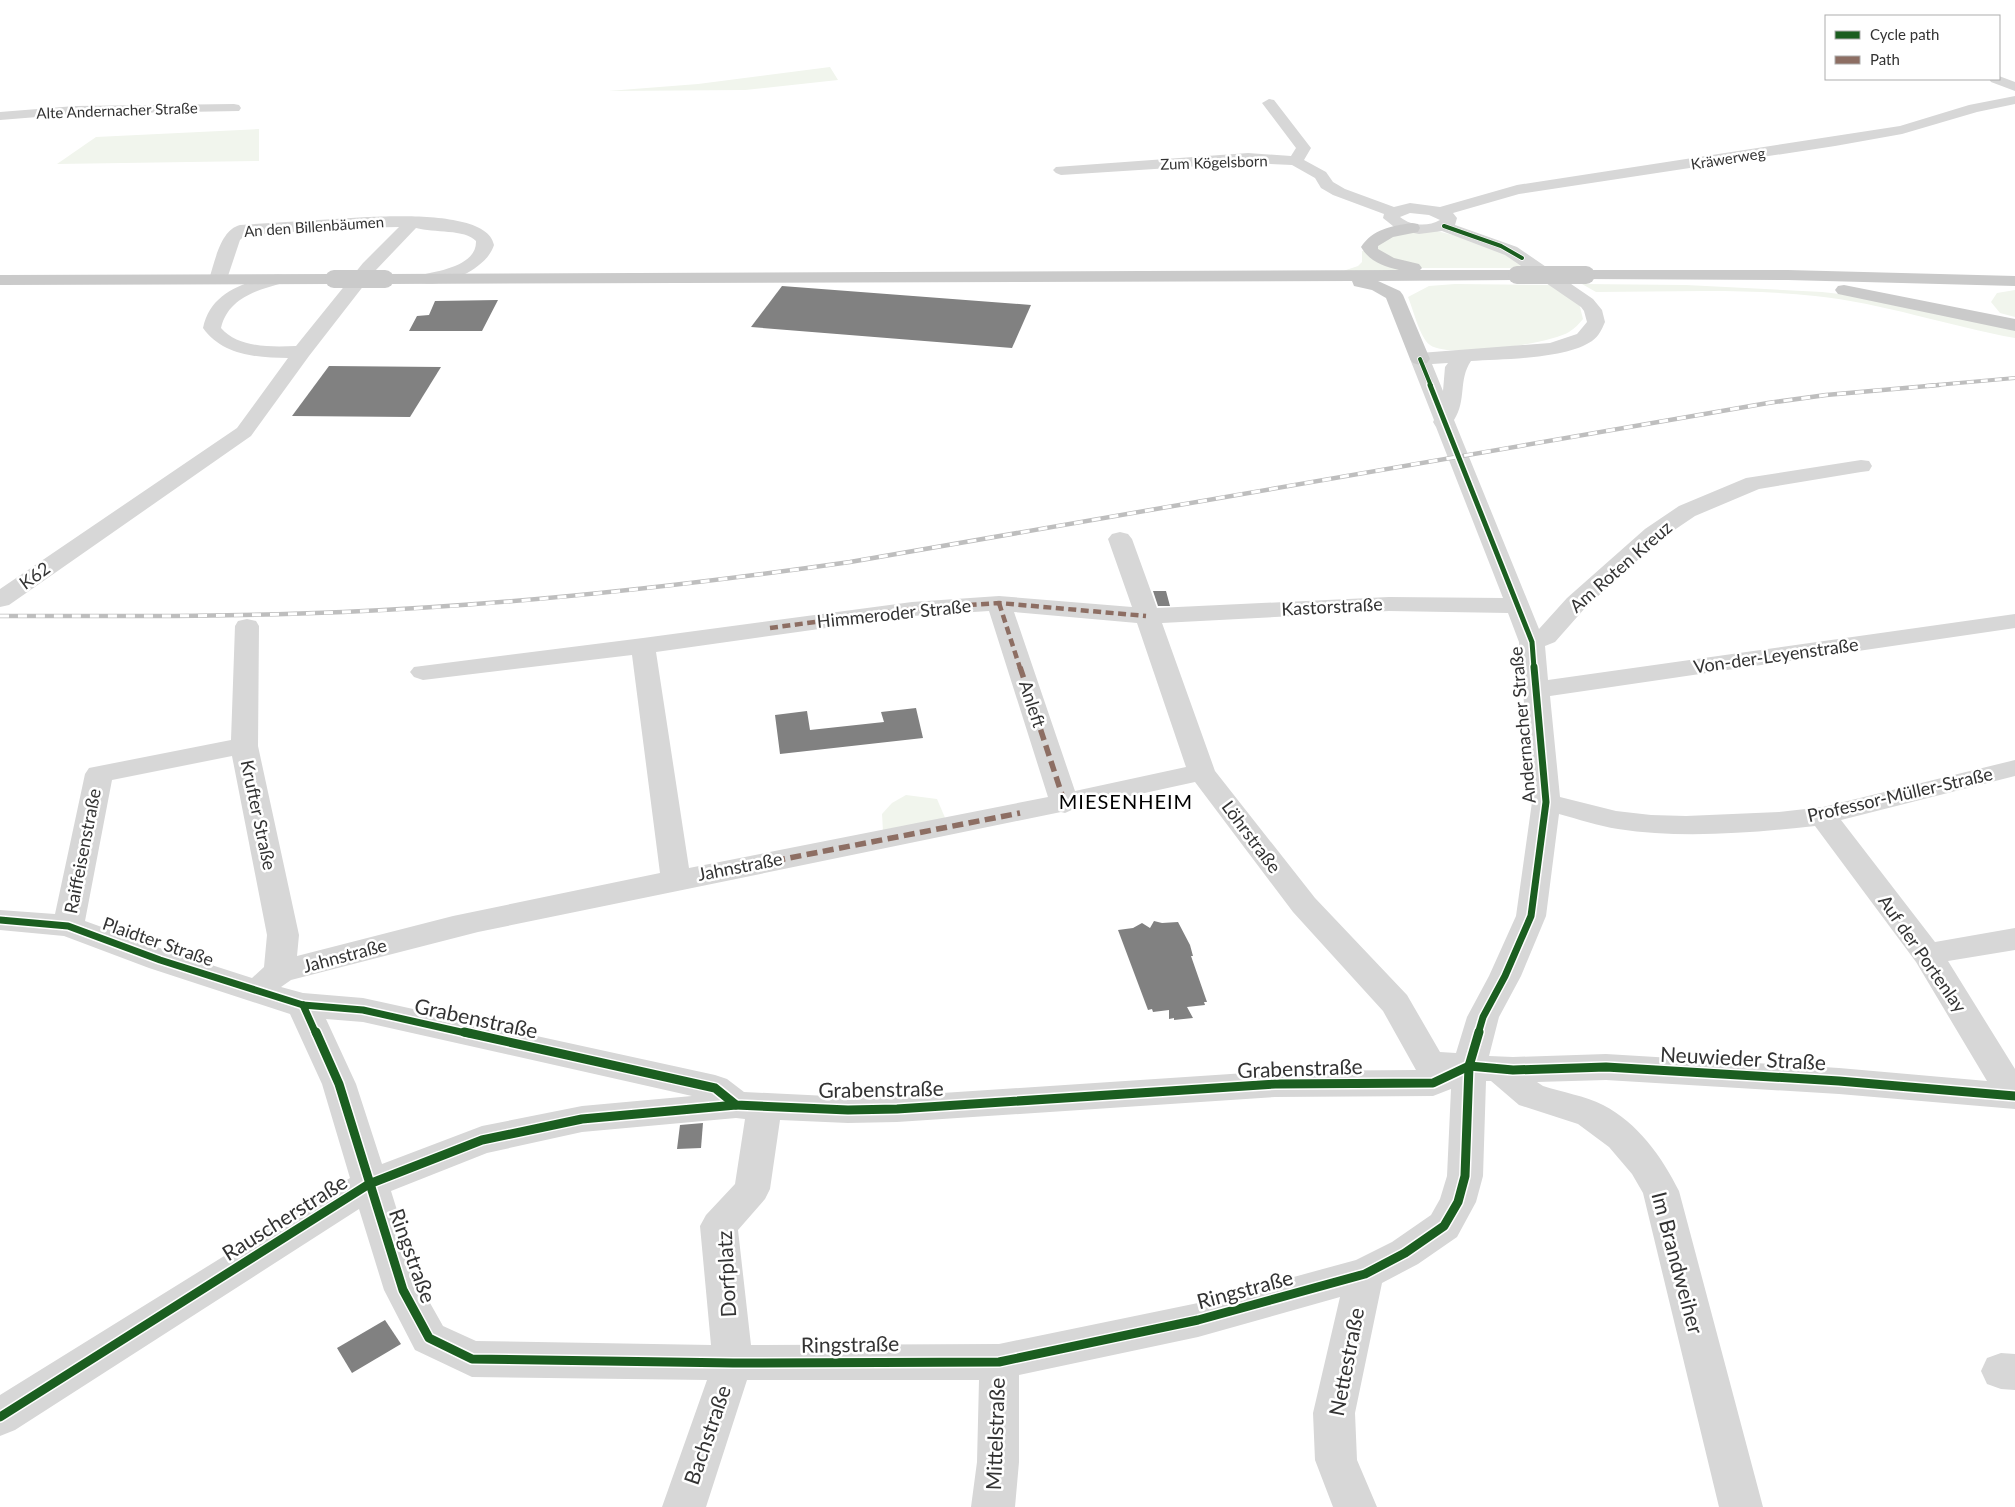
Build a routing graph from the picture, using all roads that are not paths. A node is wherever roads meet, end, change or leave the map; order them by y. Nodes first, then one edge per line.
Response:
1 (1998, 80) edge
2 (2015, 87) edge
3 (2015, 100) edge
4 (1269, 103) dead end
5 (234, 108) dead end
6 (0, 116) edge
7 (1294, 161) junction
8 (1061, 170) dead end
9 (1442, 219) junction
10 (1400, 221) junction
11 (413, 222) junction
12 (439, 227) junction
13 (467, 229) junction
14 (397, 237) junction
15 (480, 257) junction
16 (2015, 270) edge
17 (1788, 274) junction
18 (1663, 275) junction
19 (1306, 276) junction
20 (1459, 276) junction
21 (510, 278) junction
22 (277, 279) junction
23 (427, 279) junction
24 (0, 280) edge
25 (192, 280) junction
26 (218, 280) junction
27 (2015, 282) edge
28 (1394, 295) junction
29 (227, 301) junction
30 (323, 325) junction
31 (2015, 325) edge
32 (239, 346) junction
33 (266, 346) junction
34 (302, 352) junction
35 (1417, 352) junction
36 (1466, 358) junction
37 (1443, 422) junction
38 (1861, 466) dead end
39 (1120, 539) dead end
40 (0, 600) edge
41 (999, 604) junction
42 (1517, 606) junction
43 (1146, 616) junction
44 (2015, 621) edge
45 (246, 626) dead end
46 (1532, 642) junction
47 (643, 646) junction
48 (423, 672) dead end
49 (1536, 690) junction
50 (244, 746) junction
51 (2015, 768) edge
52 (1202, 772) junction
53 (1546, 802) junction
54 (1065, 804) junction
55 (1822, 816) junction
56 (676, 880) junction
57 (0, 920) edge
58 (68, 926) junction
59 (2015, 939) edge
60 (1927, 954) junction
61 (280, 972) junction
62 (255, 990) junction
63 (303, 1005) junction
64 (1484, 1067) junction
65 (2015, 1096) edge
66 (750, 1105) junction
67 (369, 1184) junction
68 (1365, 1274) junction
69 (999, 1362) junction
70 (733, 1363) junction
71 (0, 1417) edge
72 (684, 1507) edge
73 (993, 1507) edge
74 (1355, 1507) edge
75 (1741, 1507) edge

1 - 2 street
3 - 9 street, Kräwerweg
4 - 7 street
5 - 6 street, Alte Andernacher Straße
7 - 8 street, Zum Kögelsborn
7 - 10 street
9 - 10 street
9 - 10 street
9 - 36 street
10 - 19 main road
10 - 20 main road
11 - 12 street
11 - 13 street
11 - 14 street, K62
11 - 26 street, An den Billenbäumen
12 - 13 street
12 - 14 street
13 - 15 street
14 - 30 street, K62
15 - 21 street
15 - 23 street
16 - 17 main road
17 - 18 main road
17 - 27 main road
18 - 20 main road, bridge
18 - 31 main road
19 - 20 main road
19 - 21 main road
19 - 28 main road
20 - 28 main road
21 - 23 main road
22 - 23 main road, bridge
22 - 26 main road
22 - 29 street
24 - 25 main road
25 - 26 main road
25 - 29 street
27 - 31 main road
28 - 35 main road
29 - 32 street
30 - 33 street
30 - 34 street, K62
32 - 33 street
32 - 34 street
33 - 34 street
34 - 40 street, K62
35 - 36 street
35 - 37 street, Andernacher Straße
36 - 37 street
37 - 42 street, Andernacher Straße
38 - 46 street, Am Roten Kreuz
39 - 43 street, Löhrstraße
41 - 43 street, Himmeroder Straße
41 - 47 street, Himmeroder Straße
41 - 54 street, Anleft
42 - 43 street, Kastorstraße
42 - 46 street, Andernacher Straße
43 - 52 street, Löhrstraße
44 - 49 street, Von-der-Leyenstraße
45 - 50 street, Krufter Straße
46 - 49 street, Andernacher Straße
47 - 48 street, Himmeroder Straße
47 - 56 street
49 - 53 street, Andernacher Straße
50 - 58 street, Raiffeisenstraße
50 - 61 street, Krufter Straße
51 - 55 street, Professor-Müller-Straße
52 - 54 street, Jahnstraße
52 - 64 street, Löhrstraße
53 - 55 street, Professor-Müller-Straße
53 - 64 street, Andernacher Straße
54 - 56 street, Jahnstraße
55 - 60 street, Auf der Portenlay
56 - 61 street, Jahnstraße
57 - 58 street, Plaidter Straße
58 - 62 street, Plaidter Straße
59 - 60 street
60 - 65 street, Auf der Portenlay
61 - 62 street
62 - 63 street, Plaidter Straße
63 - 66 street, Grabenstraße
63 - 67 street, Ringstraße
64 - 65 street, Neuwieder Straße
64 - 66 street, Grabenstraße
64 - 68 street, Ringstraße
64 - 75 street, Im Brandweiher
66 - 67 street, Rauscherstraße
66 - 70 street, Dorfplatz
67 - 70 street, Ringstraße
67 - 71 street, Rauscherstraße
68 - 69 street, Ringstraße
68 - 74 street, Nettestraße
69 - 70 street, Ringstraße
69 - 73 street, Mittelstraße
70 - 72 street, Bachstraße

